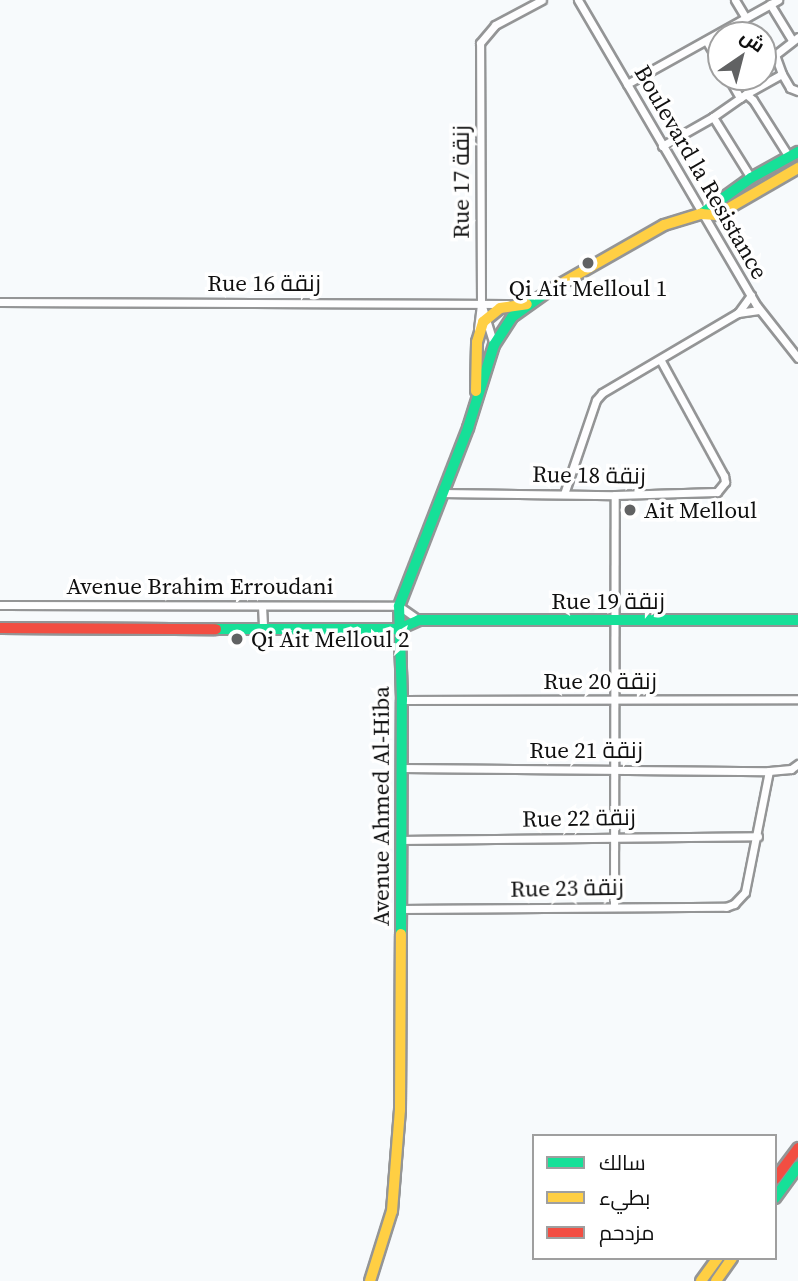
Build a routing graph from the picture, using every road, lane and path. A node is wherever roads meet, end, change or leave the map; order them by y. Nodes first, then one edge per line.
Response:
1 (542, 0) edge
2 (578, 0) edge
3 (735, 0) edge
4 (774, 2) edge
5 (746, 18) junction
6 (741, 21) edge
7 (795, 39) edge
8 (707, 42) edge
9 (782, 74) junction
10 (627, 84) junction
11 (739, 91) edge
12 (798, 91) edge
13 (743, 96) junction
14 (713, 117) junction
15 (662, 146) junction
16 (794, 155) edge
17 (798, 168) edge
18 (751, 178) junction
19 (701, 214) junction
20 (751, 295) junction
21 (0, 302) edge
22 (481, 303) junction
23 (508, 304) junction
24 (527, 304) junction
25 (759, 310) junction
26 (738, 313) junction
27 (487, 317) junction
28 (477, 342) junction
29 (494, 345) junction
30 (798, 358) edge
31 (661, 361) junction
32 (476, 399) junction
33 (440, 493) junction
34 (564, 494) junction
35 (615, 495) junction
36 (0, 606) edge
37 (262, 606) junction
38 (399, 606) junction
39 (615, 620) junction
40 (798, 620) edge
41 (419, 621) junction
42 (0, 628) edge
43 (263, 628) junction
44 (399, 629) junction
45 (798, 699) edge
46 (402, 700) junction
47 (614, 701) junction
48 (798, 764) edge
49 (402, 768) junction
50 (614, 770) junction
51 (769, 771) junction
52 (758, 836) junction
53 (614, 837) junction
54 (402, 840) junction
55 (614, 906) junction
56 (400, 909) junction
57 (798, 1148) edge
58 (798, 1166) edge
59 (777, 1176) edge
60 (777, 1195) edge
61 (717, 1260) edge
62 (731, 1260) edge
63 (370, 1281) edge
64 (701, 1281) edge
65 (716, 1281) edge

1 - 22 street, Rue 17 زنقة
2 - 10 street, Boulevard la Resistance
3 - 5 street
4 - 5 street
4 - 7 street
5 - 6 street
7 - 9 street
8 - 10 street
9 - 12 street
9 - 13 street
10 - 15 street, Boulevard la Resistance
11 - 13 street
13 - 14 street
13 - 16 street
14 - 15 street
14 - 18 street
15 - 19 street, Boulevard la Resistance
16 - 18 main road
17 - 19 main road, Avenue Ahmed Al-Hiba
18 - 19 main road
19 - 20 street, Boulevard la Resistance
19 - 24 main road, Avenue Ahmed Al-Hiba
20 - 25 street, Boulevard la Resistance
20 - 26 street
21 - 22 street, Rue 16 زنقة
22 - 23 street, Rue 16 زنقة
22 - 27 street
22 - 28 street, Rue 17 زنقة
23 - 24 main road, Rue 16 زنقة
23 - 27 main road
24 - 29 main road, Avenue Ahmed Al-Hiba
25 - 26 street
25 - 30 street, Boulevard la Resistance
26 - 31 street
27 - 28 main road
27 - 29 street
28 - 32 main road, Rue 17 زنقة
29 - 32 main road, Avenue Ahmed Al-Hiba
31 - 34 street
31 - 35 street, Rue 18 زنقة
32 - 33 main road, Avenue Ahmed Al-Hiba
33 - 34 street, Rue 18 زنقة
33 - 38 main road, Avenue Ahmed Al-Hiba
34 - 35 street, Rue 18 زنقة
35 - 39 street
36 - 37 street, Avenue Brahim Erroudani
37 - 38 street, Avenue Brahim Erroudani
37 - 43 street
38 - 41 street
38 - 44 main road, Avenue Ahmed Al-Hiba
39 - 40 main road, Rue 19 زنقة
39 - 41 main road, Rue 19 زنقة
39 - 47 street
41 - 44 main road, Rue 19 زنقة
42 - 43 main road, Avenue Brahim Erroudani
43 - 44 main road, Avenue Brahim Erroudani
44 - 46 main road, Avenue Ahmed Al-Hiba
45 - 47 street, Rue 20 زنقة
46 - 47 street, Rue 20 زنقة
46 - 49 main road, Avenue Ahmed Al-Hiba
47 - 50 street
48 - 51 street, Rue 21 زنقة
49 - 50 street, Rue 21 زنقة
49 - 54 main road, Avenue Ahmed Al-Hiba
50 - 51 street, Rue 21 زنقة
50 - 53 street
51 - 52 street
52 - 53 street, Rue 22 زنقة
52 - 55 street, Rue 23 زنقة
53 - 54 street, Rue 22 زنقة
53 - 55 street
54 - 56 main road, Avenue Ahmed Al-Hiba
55 - 56 street, Rue 23 زنقة
56 - 63 main road, Avenue Ahmed Al-Hiba
57 - 59 main road
58 - 60 main road
61 - 64 main road
62 - 65 main road

